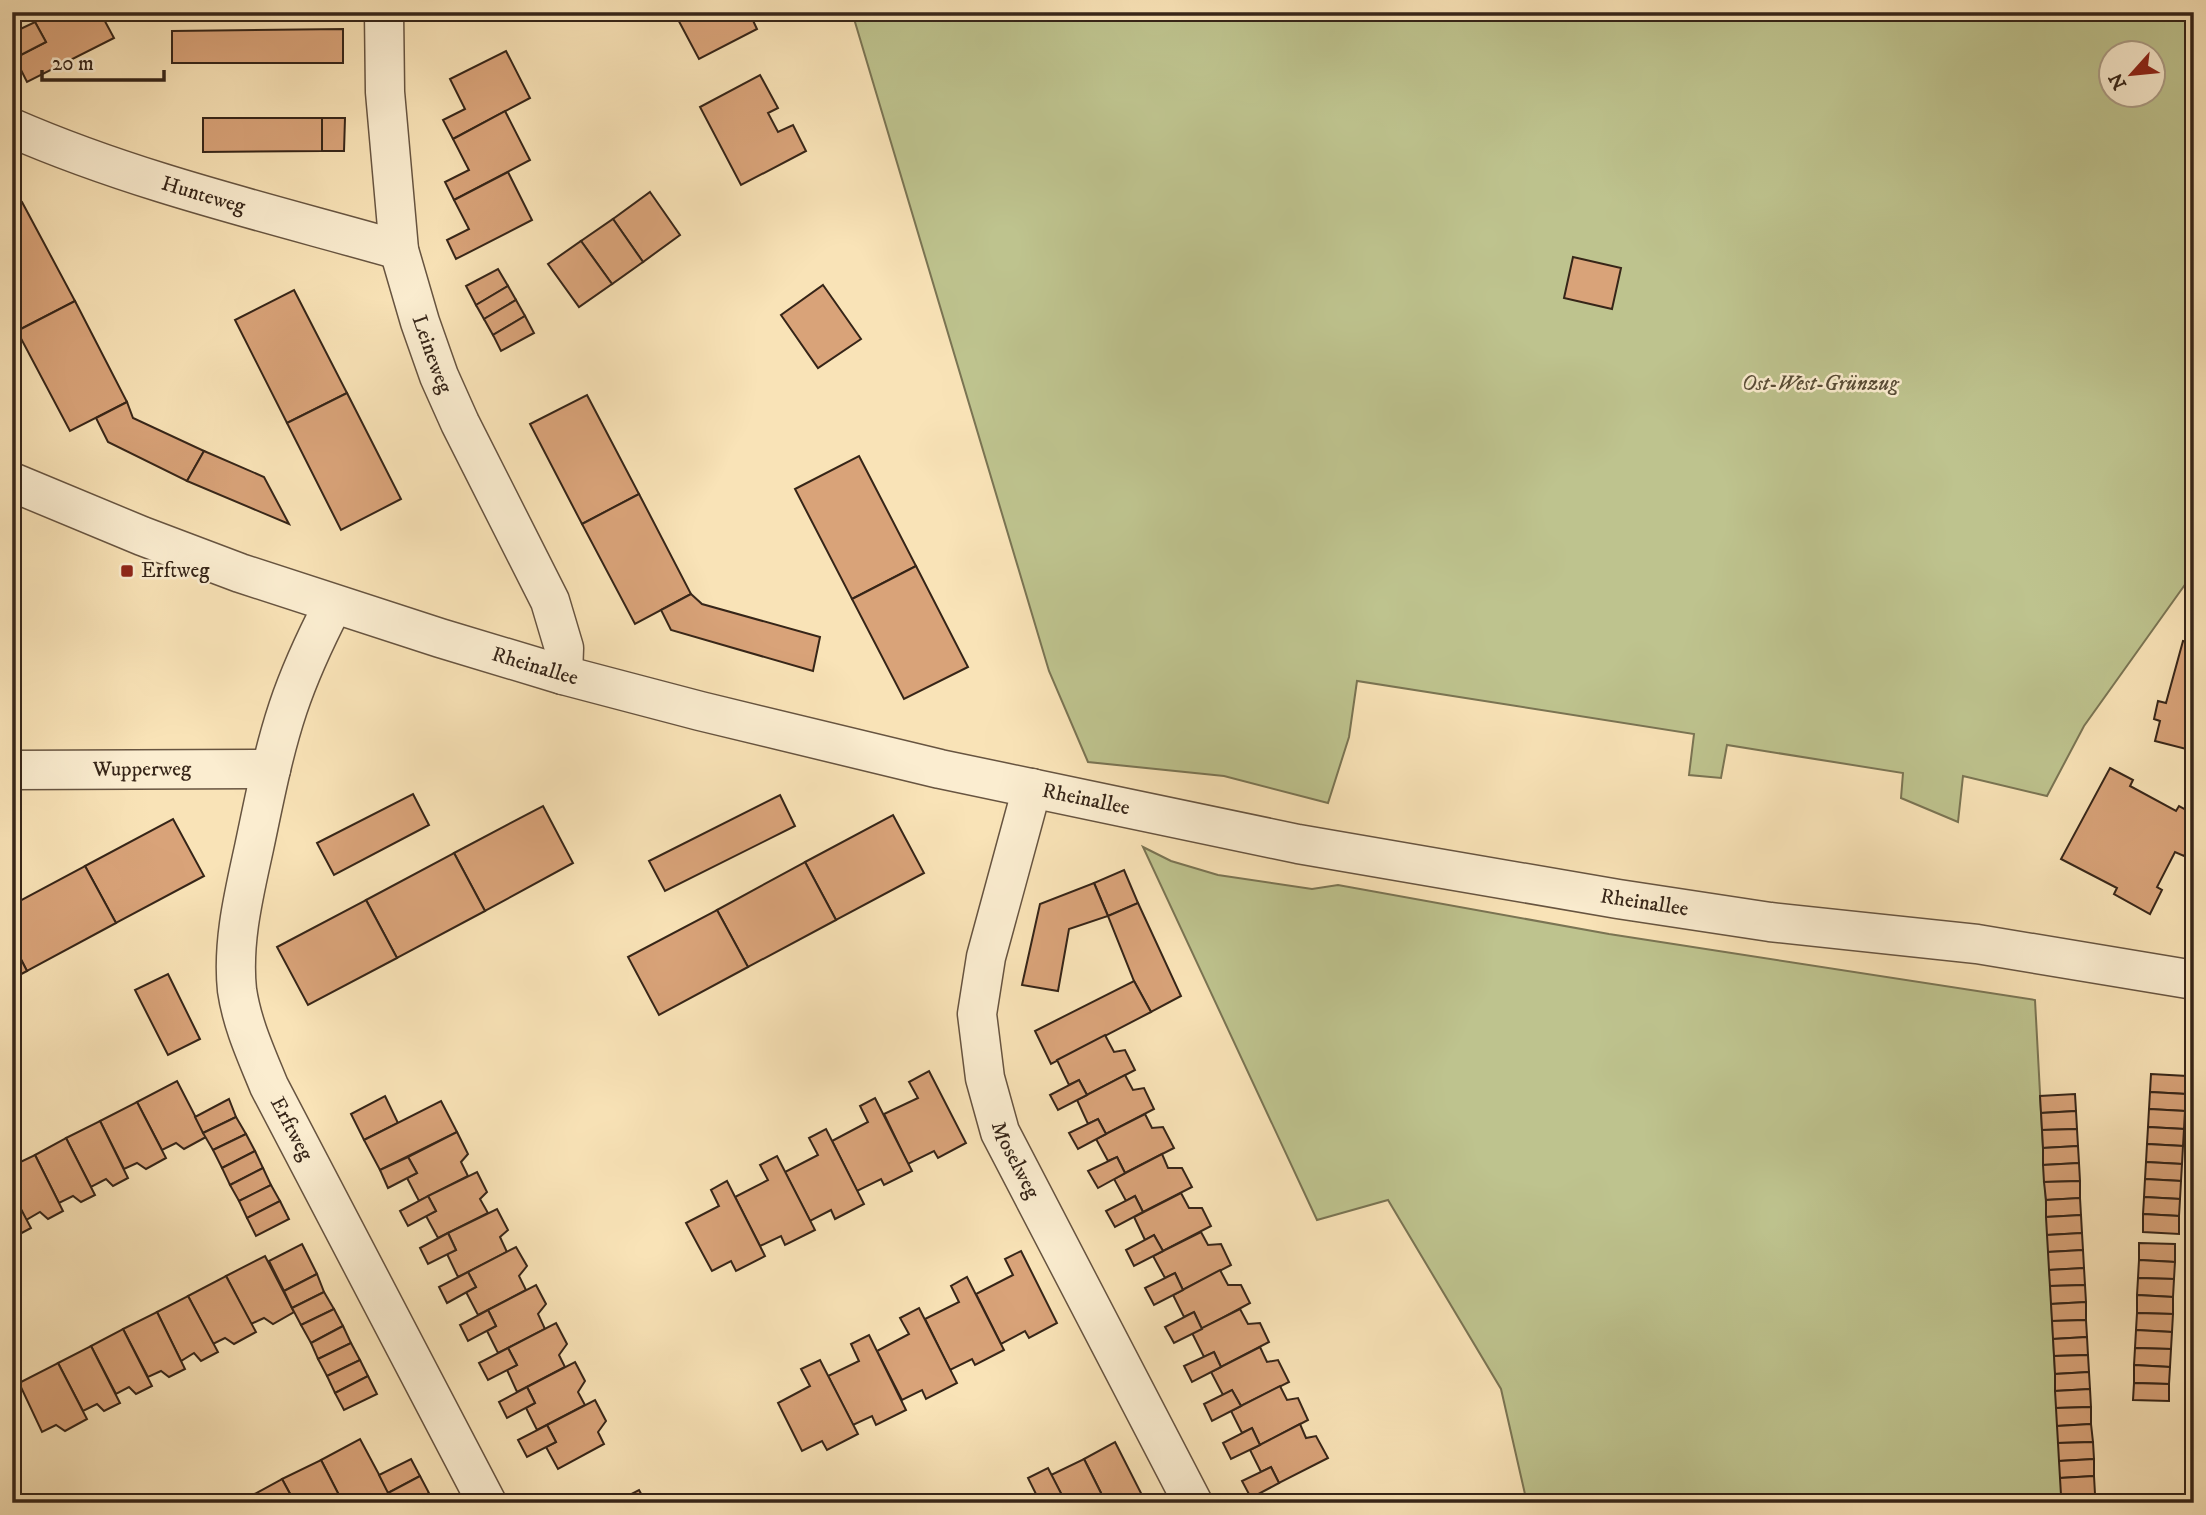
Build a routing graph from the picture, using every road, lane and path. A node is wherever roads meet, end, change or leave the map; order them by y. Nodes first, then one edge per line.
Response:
1 (384, 12) edge
2 (12, 128) edge
3 (399, 250) junction
4 (12, 482) edge
5 (333, 605) junction
6 (563, 675) junction
7 (271, 769) junction
8 (12, 771) edge
9 (1032, 788) junction
10 (2194, 980) edge
11 (486, 1503) edge
12 (1193, 1503) edge

1 - 3 street, Leineweg
2 - 3 street, Hunteweg
3 - 6 street, Leineweg
4 - 5 street, Rheinallee
5 - 6 street, Rheinallee
5 - 7 street, Erftweg
6 - 9 street, Rheinallee
7 - 8 street, Wupperweg
7 - 11 street, Erftweg
9 - 10 street, Rheinallee
9 - 12 street, Moselweg

